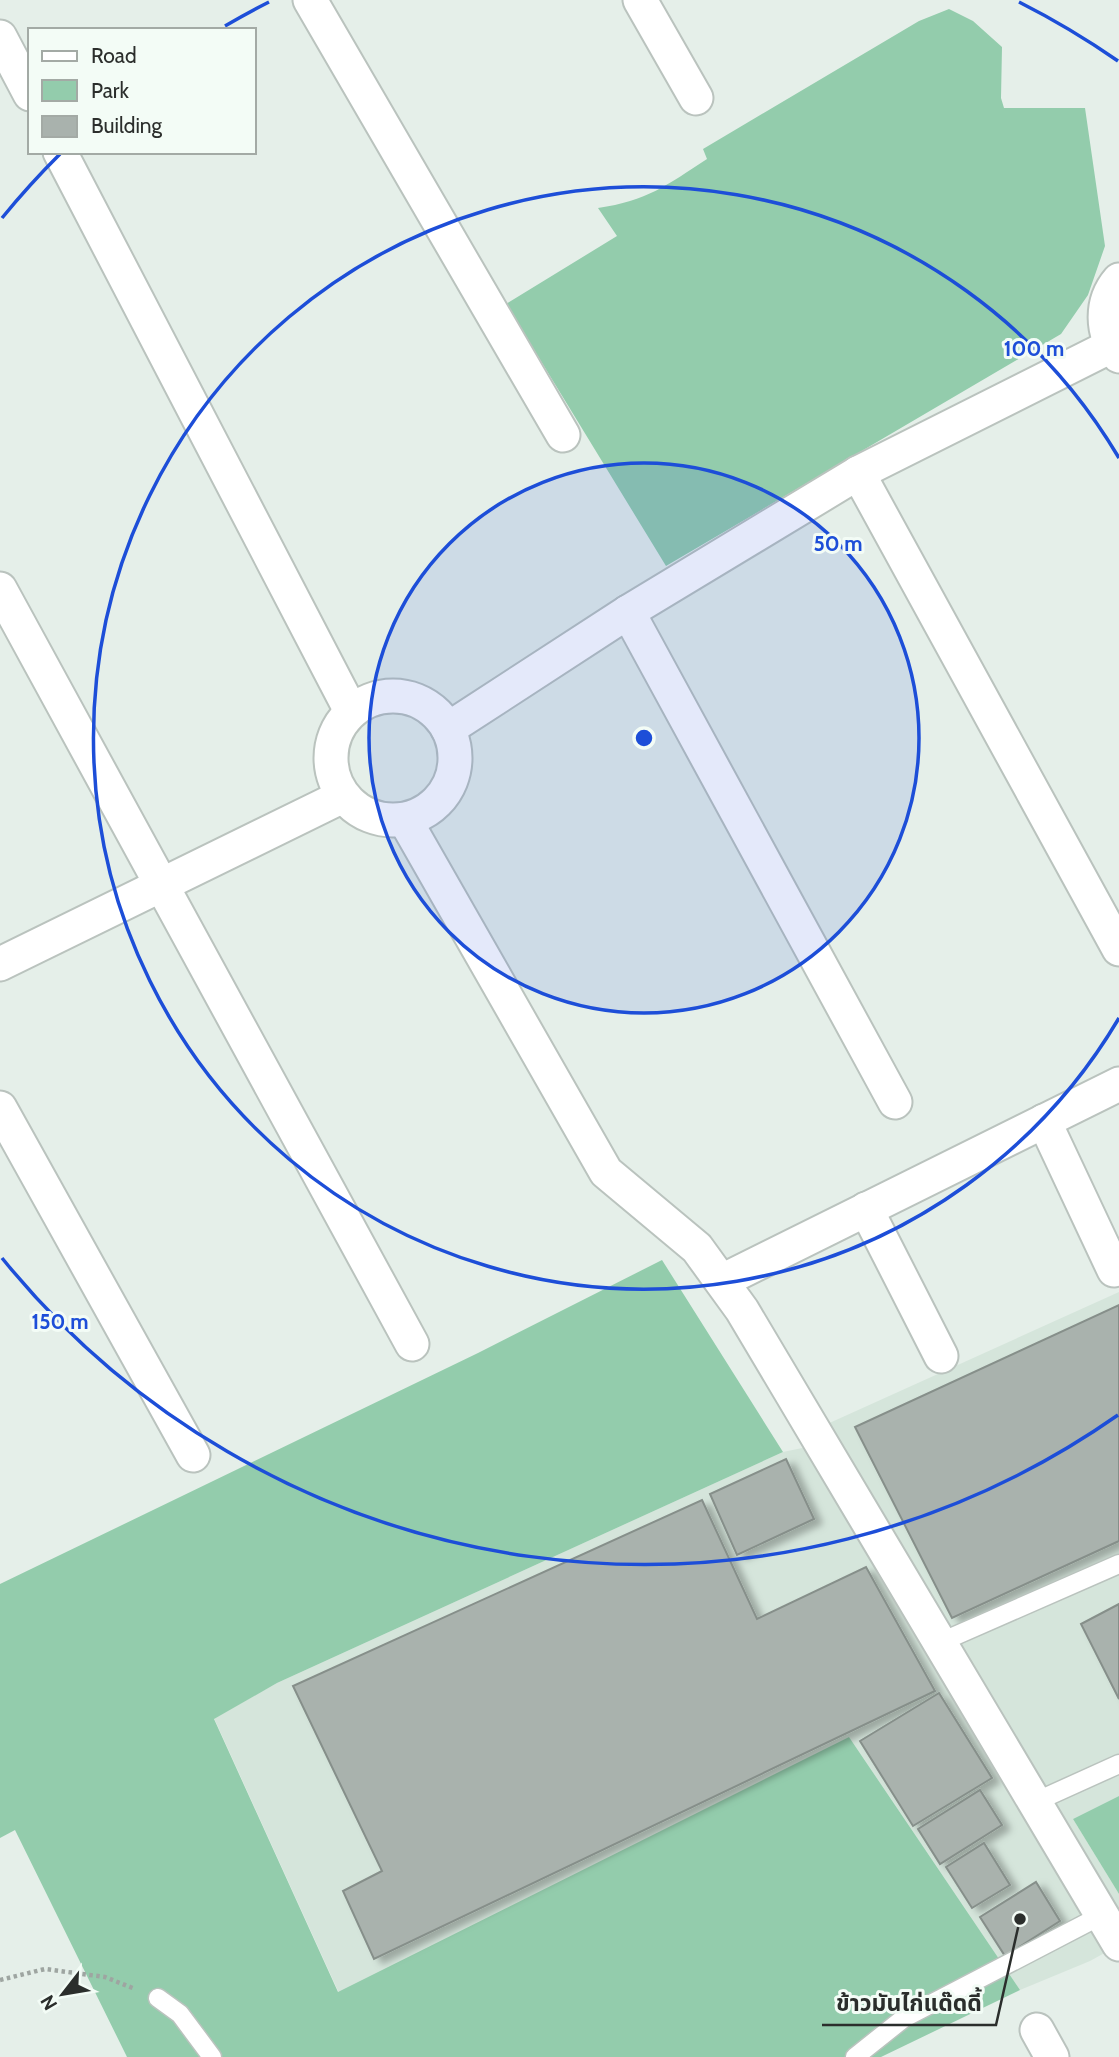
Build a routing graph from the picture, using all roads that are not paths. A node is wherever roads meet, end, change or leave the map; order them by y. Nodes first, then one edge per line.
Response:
1 (310, 0) edge
2 (640, 0) edge
3 (0, 37) edge
4 (28, 90) edge
5 (696, 98) dead end
6 (61, 154) edge
7 (1119, 280) edge
8 (1115, 351) edge
9 (563, 435) dead end
10 (858, 473) junction
11 (0, 589) edge
12 (628, 612) junction
13 (351, 711) junction
14 (448, 729) junction
15 (343, 796) junction
16 (405, 820) junction
17 (162, 886) junction
18 (1119, 949) edge
19 (0, 964) edge
20 (1119, 1084) edge
21 (895, 1102) dead end
22 (0, 1108) edge
23 (1044, 1121) junction
24 (866, 1209) junction
25 (1114, 1270) dead end
26 (722, 1282) junction
27 (412, 1344) dead end
28 (941, 1356) dead end
29 (193, 1455) dead end
30 (1119, 1564) edge
31 (941, 1642) junction
32 (1119, 1764) edge
33 (1035, 1802) junction
34 (1102, 1915) junction
35 (1119, 1944) edge
36 (158, 1998) road end
37 (212, 2057) edge
38 (855, 2057) edge

1 - 9 street
2 - 5 street
3 - 4 street
6 - 13 street
7 - 8 street
8 - 10 street
10 - 12 street
10 - 18 street
11 - 17 street
12 - 14 street
12 - 21 street
13 - 14 street
13 - 15 street
14 - 16 street
15 - 16 street
15 - 17 street
16 - 26 street
17 - 19 street
17 - 27 street
20 - 23 street
22 - 29 street
23 - 24 street
23 - 25 street
24 - 26 street
24 - 28 street
26 - 31 street
30 - 31 lane
31 - 33 street
32 - 33 lane
33 - 34 street
34 - 35 street
34 - 38 lane
36 - 37 lane

